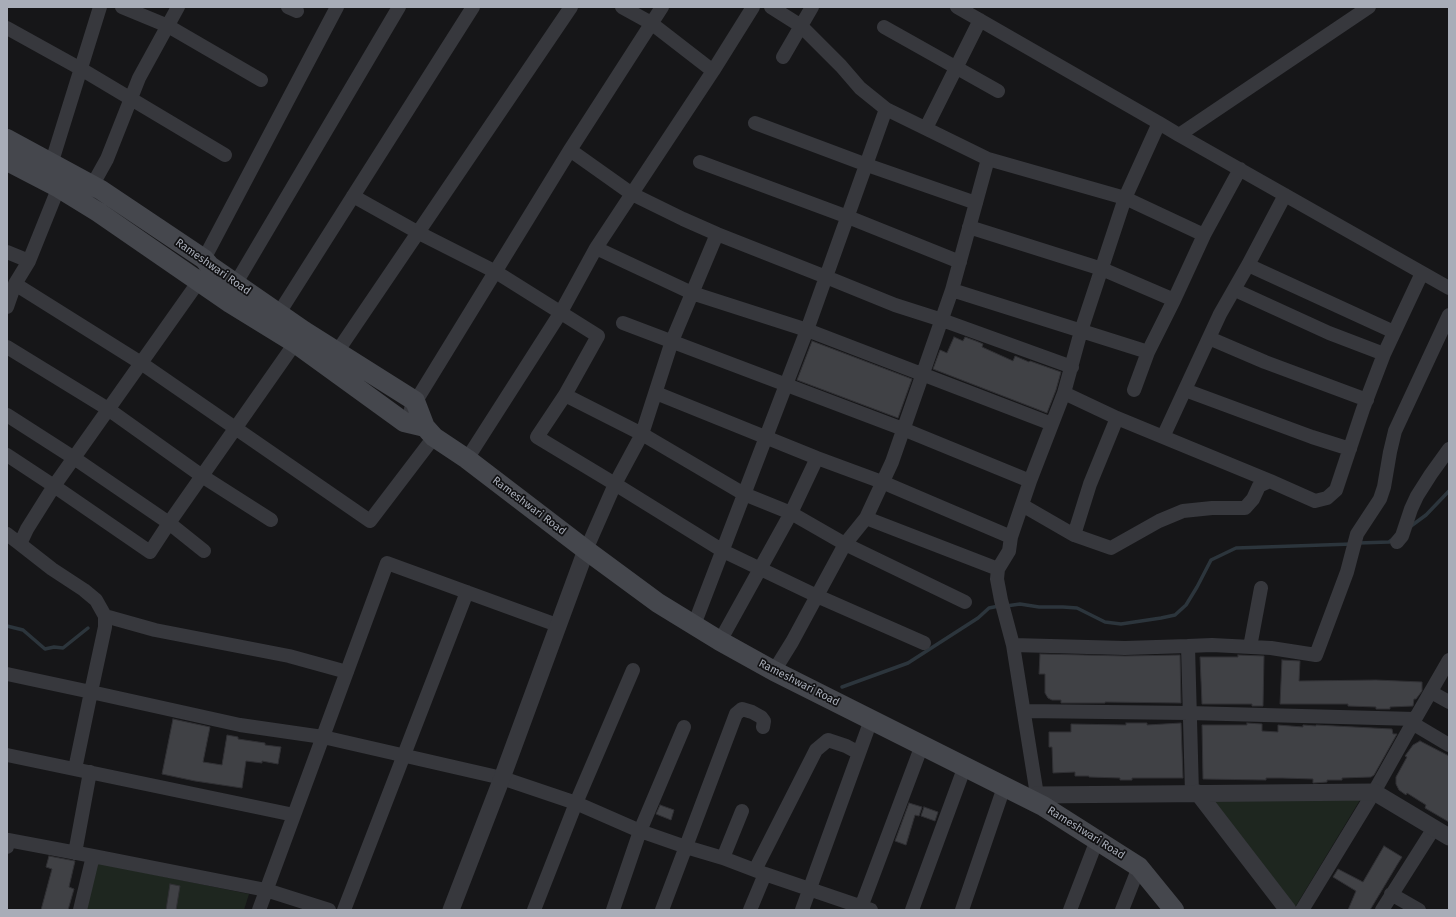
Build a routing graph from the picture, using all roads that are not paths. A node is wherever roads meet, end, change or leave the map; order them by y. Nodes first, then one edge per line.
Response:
1 (100, 7) edge
2 (122, 7) edge
3 (178, 7) edge
4 (337, 7) edge
5 (399, 7) edge
6 (473, 7) edge
7 (571, 7) edge
8 (622, 7) edge
9 (662, 7) edge
10 (754, 7) edge
11 (772, 7) edge
12 (812, 7) edge
13 (957, 7) edge
14 (1369, 7) edge
15 (980, 20) junction
16 (651, 23) junction
17 (168, 26) junction
18 (801, 26) junction
19 (884, 27) dead end
20 (7, 28) edge
21 (783, 57) dead end
22 (956, 68) junction
23 (81, 69) junction
24 (713, 71) junction
25 (261, 80) dead end
26 (998, 91) dead end
27 (132, 99) junction
28 (886, 109) junction
29 (755, 123) dead end
30 (1159, 123) junction
31 (926, 128) junction
32 (1179, 135) junction
33 (7, 139) edge
34 (570, 150) junction
35 (225, 155) dead end
36 (988, 159) junction
37 (7, 161) edge
38 (700, 162) dead end
39 (866, 165) junction
40 (1240, 169) junction
41 (56, 176) junction
42 (92, 186) junction
43 (632, 194) junction
44 (1285, 195) junction
45 (353, 196) junction
46 (1125, 198) junction
47 (82, 203) junction
48 (976, 203) junction
49 (848, 217) junction
50 (969, 228) junction
51 (418, 232) junction
52 (717, 234) junction
53 (1204, 235) junction
54 (596, 248) junction
55 (7, 252) edge
56 (29, 260) junction
57 (960, 262) junction
58 (1248, 265) junction
59 (204, 269) junction
60 (1102, 269) junction
61 (496, 272) junction
62 (1422, 273) junction
63 (826, 277) junction
64 (236, 283) junction
65 (14, 284) junction
66 (1449, 288) edge
67 (952, 290) junction
68 (1234, 290) junction
69 (692, 293) junction
70 (1174, 300) junction
71 (7, 307) edge
72 (560, 312) junction
73 (279, 313) junction
74 (1449, 316) edge
75 (942, 320) junction
76 (624, 323) dead end
77 (807, 330) junction
78 (1082, 330) junction
79 (1394, 332) junction
80 (300, 337) junction
81 (1209, 338) junction
82 (672, 342) junction
83 (7, 347) edge
84 (337, 352) junction
85 (1148, 352) junction
86 (1384, 354) junction
87 (141, 363) junction
88 (1072, 367) junction
89 (923, 374) junction
90 (786, 385) junction
91 (1134, 390) dead end
92 (1185, 390) junction
93 (656, 393) junction
94 (1064, 393) junction
95 (565, 395) junction
96 (1367, 400) junction
97 (416, 402) junction
98 (108, 409) junction
99 (7, 415) edge
100 (1117, 418) junction
101 (404, 422) junction
102 (1052, 424) junction
103 (236, 427) junction
104 (903, 429) junction
105 (430, 432) junction
106 (642, 434) junction
107 (766, 437) junction
108 (1163, 437) junction
109 (1350, 449) junction
110 (1449, 450) edge
111 (7, 454) edge
112 (74, 458) junction
113 (817, 458) junction
114 (467, 459) junction
115 (202, 476) junction
116 (1030, 481) junction
117 (1270, 481) junction
118 (882, 482) junction
119 (615, 484) junction
120 (54, 486) junction
121 (744, 494) junction
122 (1022, 505) junction
123 (792, 513) junction
124 (866, 518) junction
125 (271, 520) dead end
126 (170, 523) junction
127 (7, 534) edge
128 (1402, 534) dead end
129 (1074, 535) junction
130 (1011, 537) junction
131 (20, 544) junction
132 (845, 544) junction
133 (586, 550) junction
134 (723, 550) junction
135 (204, 551) dead end
136 (760, 569) junction
137 (998, 569) junction
138 (1261, 588) dead end
139 (467, 592) junction
140 (817, 596) junction
141 (966, 602) dead end
142 (104, 616) junction
143 (558, 625) junction
144 (694, 625) junction
145 (720, 641) junction
146 (924, 643) dead end
147 (1013, 645) junction
148 (1188, 646) junction
149 (1250, 646) junction
150 (1449, 660) edge
151 (633, 670) dead end
152 (774, 671) junction
153 (347, 672) junction
154 (7, 674) edge
155 (91, 692) junction
156 (1431, 692) junction
157 (1449, 702) edge
158 (1024, 711) junction
159 (1189, 713) junction
160 (871, 720) junction
161 (1414, 721) junction
162 (684, 727) dead end
163 (763, 727) dead end
164 (323, 738) junction
165 (922, 745) junction
166 (1449, 746) edge
167 (859, 753) junction
168 (7, 754) edge
169 (404, 755) junction
170 (965, 766) junction
171 (75, 769) junction
172 (90, 772) junction
173 (502, 778) junction
174 (1004, 787) junction
175 (1374, 792) junction
176 (1195, 793) junction
177 (1033, 796) junction
178 (576, 803) junction
179 (742, 811) dead end
180 (294, 815) junction
181 (1434, 828) junction
182 (640, 831) junction
183 (1449, 837) edge
184 (1097, 840) junction
185 (7, 842) edge
186 (686, 847) junction
187 (74, 853) junction
188 (93, 856) junction
189 (723, 858) junction
190 (1139, 867) junction
191 (760, 872) junction
192 (809, 889) junction
193 (266, 890) junction
194 (1391, 894) junction
195 (864, 909) edge
196 (80, 910) edge
197 (258, 910) edge
198 (328, 910) edge
199 (344, 910) edge
200 (451, 910) edge
201 (534, 910) edge
202 (613, 910) edge
203 (662, 910) edge
204 (750, 910) edge
205 (802, 910) edge
206 (912, 910) edge
207 (962, 910) edge
208 (1070, 910) edge
209 (1122, 910) edge
210 (1174, 910) edge
211 (1288, 910) edge
212 (1302, 910) edge
213 (1382, 910) edge
214 (1419, 910) edge

1 - 23 street
2 - 17 street
3 - 17 street
4 - 59 street
5 - 64 street
6 - 45 street
7 - 51 street
8 - 16 street
9 - 16 street
10 - 24 street
11 - 18 street
12 - 18 street
13 - 15 street
14 - 32 street
15 - 22 street
15 - 30 street
16 - 24 street
16 - 34 street
17 - 25 street
17 - 27 street
18 - 21 street
18 - 28 street
19 - 22 street
20 - 23 street
22 - 26 street
22 - 31 street
23 - 27 street
23 - 41 street
24 - 43 street
27 - 35 street
27 - 42 street
28 - 31 street
28 - 39 street
29 - 39 street
30 - 32 street
30 - 46 street
31 - 36 street
32 - 40 street
33 - 41 main road, Rameshwari Road
34 - 43 street
34 - 61 street
36 - 46 street
36 - 48 street
37 - 41 main road
38 - 49 street
39 - 48 street
39 - 49 street
40 - 44 street
40 - 53 street
41 - 42 main road, Rameshwari Road
41 - 47 main road
41 - 56 street
42 - 47 street
42 - 59 main road, Rameshwari Road
43 - 52 street
43 - 54 street
44 - 58 street
44 - 62 street
45 - 51 street
45 - 73 street
46 - 53 street
46 - 60 street
47 - 59 main road
48 - 50 street
49 - 57 street
49 - 63 street
50 - 57 street
50 - 60 street
51 - 61 street
51 - 84 street
52 - 63 street
52 - 69 street
53 - 70 street
54 - 69 street
54 - 72 street
55 - 56 street
56 - 65 street
57 - 67 street
58 - 68 street
58 - 79 street
59 - 64 main road, Rameshwari Road
59 - 80 main road
59 - 87 street
60 - 70 street
60 - 78 street
61 - 72 street
61 - 97 street
62 - 66 street
62 - 79 street
63 - 75 street
63 - 77 street
64 - 73 main road, Rameshwari Road
65 - 71 street
65 - 87 street
67 - 75 street
67 - 78 street
68 - 81 street
68 - 86 street
69 - 77 street
69 - 82 street
70 - 85 street
72 - 95 street
72 - 114 street
73 - 80 main road, Rameshwari Road
74 - 149 street
75 - 88 street
75 - 89 street
76 - 82 street
77 - 89 street
77 - 90 street
78 - 85 street
78 - 88 street
79 - 86 street
80 - 84 main road, Rameshwari Road
80 - 101 main road
80 - 103 street
81 - 92 street
81 - 96 street
82 - 90 street
82 - 93 street
83 - 98 street
84 - 97 main road, Rameshwari Road
85 - 91 street
86 - 96 street
87 - 98 street
87 - 103 street
88 - 94 street
89 - 102 street
89 - 104 street
90 - 104 street
90 - 107 street
92 - 108 street
92 - 109 street
93 - 106 street
93 - 107 street
94 - 100 street
94 - 102 street
95 - 106 street
95 - 119 street
96 - 109 street
97 - 101 street
97 - 105 main road
98 - 112 street
98 - 115 street
99 - 112 street
100 - 108 street
100 - 129 street
101 - 105 main road
102 - 116 street
103 - 105 street
103 - 115 street
104 - 116 street
104 - 118 street
105 - 114 main road, Rameshwari Road
106 - 119 street
106 - 121 street
107 - 113 street
107 - 121 street
108 - 117 street
109 - 117 street
110 - 128 street
111 - 120 street
112 - 120 street
112 - 126 street
113 - 118 street
113 - 123 street
114 - 133 main road, Rameshwari Road
115 - 125 street
115 - 126 street
116 - 122 street
117 - 129 street
118 - 124 street
118 - 130 street
119 - 133 street
119 - 134 street
120 - 126 street
120 - 131 street
121 - 123 street
121 - 134 street
122 - 129 street
122 - 130 street
123 - 132 street
123 - 136 street
124 - 132 street
124 - 137 street
126 - 135 street
127 - 131 street
130 - 137 street
131 - 142 street
132 - 140 street
132 - 141 street
133 - 143 street
133 - 144 main road, Rameshwari Road
134 - 136 street
134 - 144 street
136 - 140 street
136 - 145 street
137 - 147 street
138 - 149 street
139 - 143 street
139 - 153 street
139 - 169 street
140 - 146 street
140 - 152 street
142 - 153 street
142 - 155 street
143 - 173 street
144 - 145 main road, Rameshwari Road
145 - 152 main road, Rameshwari Road
147 - 148 street
147 - 158 street
148 - 149 street
148 - 159 street
150 - 156 street
151 - 178 street
152 - 160 main road, Rameshwari Road
153 - 164 street
154 - 155 street
155 - 164 street
155 - 171 street
156 - 157 street
156 - 161 street
158 - 159 street
158 - 177 street
159 - 161 street
159 - 176 street
160 - 165 main road, Rameshwari Road
160 - 167 street
161 - 166 street
161 - 175 street
162 - 182 street
163 - 186 street
164 - 169 street
164 - 180 street
165 - 170 main road, Rameshwari Road
165 - 195 street
167 - 191 street
167 - 192 street
168 - 171 street
169 - 173 street
169 - 199 street
170 - 174 main road, Rameshwari Road
170 - 206 street
171 - 172 street
172 - 180 street
172 - 187 street
173 - 178 street
173 - 200 street
174 - 177 main road, Rameshwari Road
174 - 207 street
175 - 176 street
175 - 181 street
175 - 212 street
176 - 177 street
176 - 211 street
177 - 184 main road, Rameshwari Road
178 - 182 street
178 - 201 street
179 - 189 street
180 - 193 street
181 - 183 street
181 - 194 street
182 - 186 street
182 - 202 street
184 - 190 main road, Rameshwari Road
184 - 208 street
185 - 187 street
186 - 189 street
186 - 203 street
187 - 188 street
188 - 193 street
188 - 196 street
189 - 191 street
190 - 209 street
190 - 210 main road, Rameshwari Road
191 - 192 street
191 - 204 street
192 - 195 street
192 - 205 street
193 - 197 street
193 - 198 street
194 - 213 street
194 - 214 street

